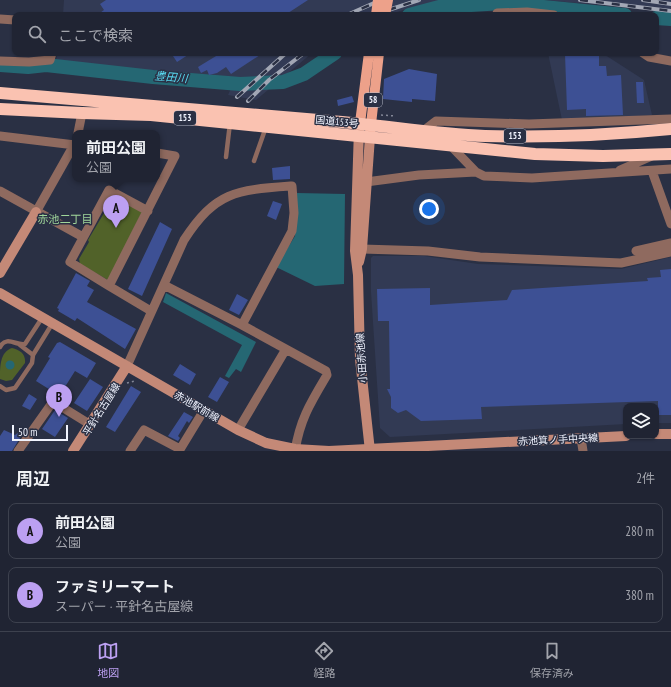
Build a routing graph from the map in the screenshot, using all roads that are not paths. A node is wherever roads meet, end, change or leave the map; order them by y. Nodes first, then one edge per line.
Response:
1 (378, 0) edge
2 (388, 0) edge
3 (376, 12) edge
4 (386, 12) edge
5 (0, 19) edge
6 (12, 20) edge
7 (51, 56) edge
8 (648, 56) edge
9 (373, 57) edge
10 (0, 61) edge
11 (671, 61) edge
12 (0, 93) edge
13 (0, 109) edge
14 (82, 114) junction
15 (671, 119) edge
16 (230, 122) junction
17 (266, 126) junction
18 (671, 129) edge
19 (79, 130) edge
20 (365, 130) junction
21 (423, 131) junction
22 (0, 136) edge
23 (72, 144) edge
24 (449, 144) junction
25 (72, 149) edge
26 (160, 154) edge
27 (671, 154) edge
28 (655, 155) junction
29 (226, 157) dead end
30 (254, 161) dead end
31 (671, 169) edge
32 (652, 171) junction
33 (476, 172) junction
34 (612, 174) junction
35 (366, 182) junction
36 (0, 191) edge
37 (148, 211) junction
38 (36, 212) junction
39 (671, 224) edge
40 (83, 237) junction
41 (671, 243) edge
42 (362, 250) junction
43 (636, 251) dead end
44 (671, 252) edge
45 (358, 265) junction
46 (0, 273) edge
47 (164, 285) junction
48 (109, 286) junction
49 (0, 293) edge
50 (151, 311) junction
51 (40, 316) junction
52 (53, 322) junction
53 (242, 325) junction
54 (20, 345) junction
55 (0, 347) edge
56 (286, 349) junction
57 (33, 355) junction
58 (127, 366) junction
59 (0, 386) edge
60 (204, 410) junction
61 (91, 425) junction
62 (238, 430) junction
63 (659, 434) edge
64 (671, 434) edge
65 (623, 436) edge
66 (582, 438) junction
67 (264, 447) edge
68 (180, 450) edge
69 (295, 450) edge
70 (370, 450) edge
71 (18, 451) edge
72 (73, 451) edge
73 (130, 451) edge
74 (583, 451) edge

1 - 3 main road, bridge
2 - 4 main road, bridge
5 - 6 street
7 - 10 street
8 - 11 street
9 - 20 main road, 58
12 - 20 highway, 国道153号 / 153
13 - 14 highway, 国道153号 / 153
14 - 16 highway, 国道153号 / 153
14 - 19 street
15 - 21 street
16 - 17 highway, 国道153号 / 153
16 - 29 lane
17 - 20 highway, 国道153号 / 153
17 - 30 lane
18 - 21 highway, 国道153号 / 153
20 - 21 highway, 国道153号 / 153
20 - 24 highway, 国道153号 / 153
20 - 35 street, 小田赤池線
20 - 45 street, 小田赤池線
22 - 23 street
24 - 28 highway, 国道153号 / 153
24 - 33 street
25 - 38 street
26 - 37 street
27 - 28 highway, 国道153号 / 153
28 - 34 street
31 - 32 street
32 - 34 street
32 - 39 street
33 - 34 street
33 - 35 street
35 - 42 street, 小田赤池線
36 - 38 street
37 - 40 street
37 - 48 street
38 - 40 street
38 - 46 street
40 - 48 street
41 - 43 street
42 - 44 street
42 - 45 street, 小田赤池線
45 - 70 street, 小田赤池線
47 - 50 street
47 - 53 street
47 - 53 street
48 - 50 street
49 - 51 street, 赤池駅前線
50 - 58 street
51 - 52 street, 赤池駅前線
51 - 54 lane
52 - 57 lane
52 - 58 street, 赤池駅前線
53 - 56 street
54 - 55 lane
54 - 57 lane
56 - 62 street
56 - 69 street
57 - 59 lane
58 - 60 street, 赤池駅前線
58 - 61 street, 平針名古屋線
60 - 62 street, 赤池駅前線
60 - 68 street
61 - 71 street
61 - 72 street, 平針名古屋線
62 - 67 street, 赤池駅前線
63 - 64 street
65 - 66 street, 赤池箕ノ手中央線
66 - 70 street, 赤池箕ノ手中央線
66 - 74 street
67 - 69 street, 赤池駅前線
68 - 73 street
69 - 70 street, 赤池駅前線

